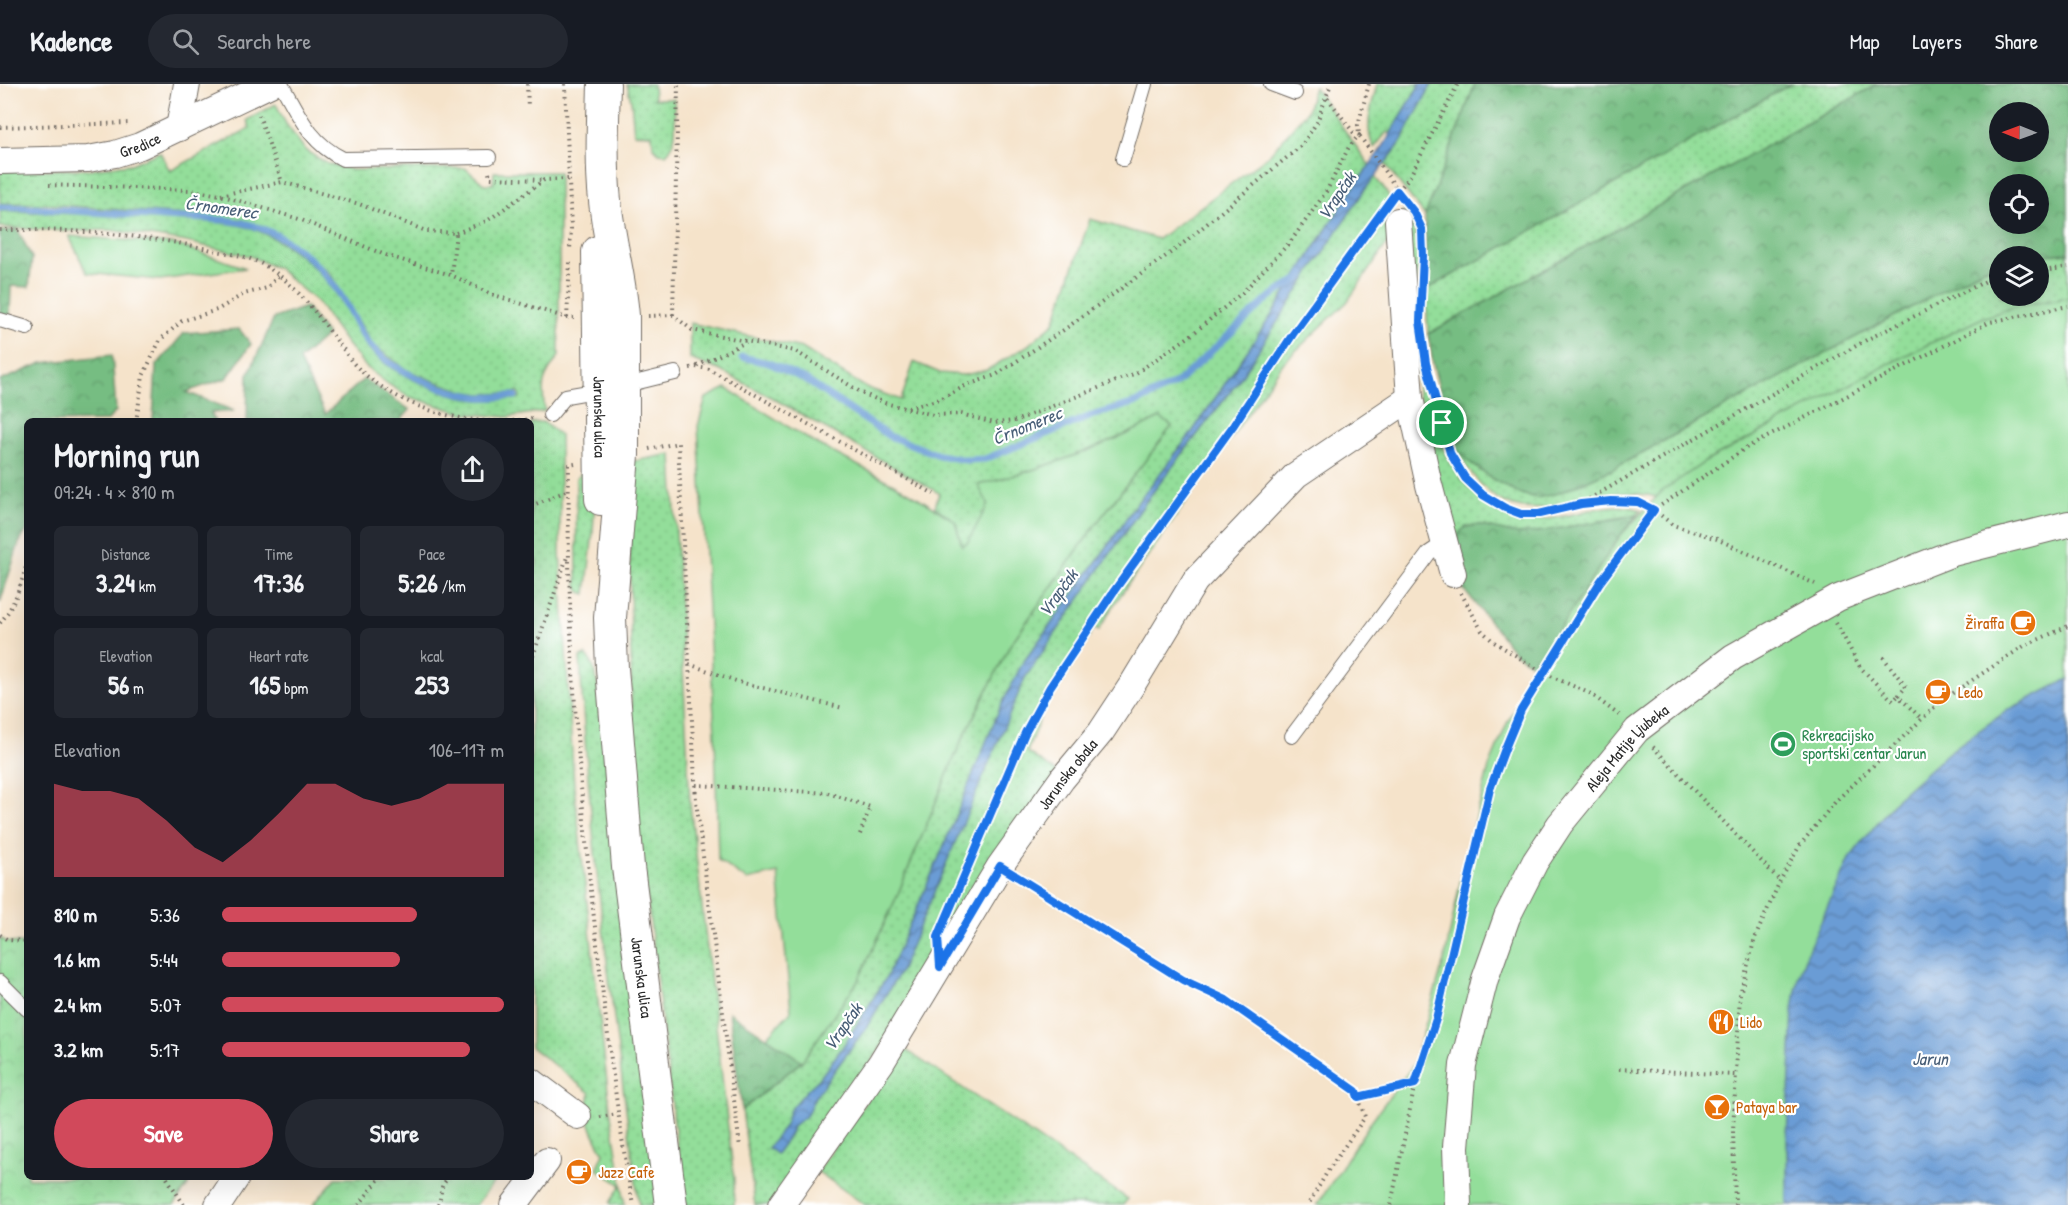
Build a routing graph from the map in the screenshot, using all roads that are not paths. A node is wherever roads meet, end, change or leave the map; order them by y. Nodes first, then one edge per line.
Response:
1 (187, 84) edge
2 (270, 84) edge
3 (281, 84) edge
4 (588, 84) edge
5 (604, 84) edge
6 (1145, 84) edge
7 (1271, 84) edge
8 (1295, 93) dead end
9 (179, 128) junction
10 (489, 157) road end
11 (1123, 159) dead end
12 (0, 160) edge
13 (1392, 212) road end
14 (0, 320) edge
15 (27, 328) dead end
16 (675, 374) road end
17 (612, 388) junction
18 (1410, 398) junction
19 (550, 415) road end
20 (2068, 524) edge
21 (1444, 543) junction
22 (1453, 574) road end
23 (1292, 736) dead end
24 (0, 982) edge
25 (24, 1006) edge
26 (534, 1083) edge
27 (578, 1116) dead end
28 (547, 1161) dead end
29 (534, 1178) edge
30 (235, 1180) edge
31 (533, 1180) edge
32 (218, 1205) edge
33 (514, 1205) edge
34 (671, 1205) edge
35 (781, 1205) edge
36 (1458, 1205) edge

1 - 9 street
2 - 9 street, Gredice
3 - 10 lane
4 - 17 street, Jarunska ulica
5 - 17 street, Jarunska ulica
6 - 11 lane
7 - 8 lane
9 - 12 street, Gredice
13 - 18 street
14 - 15 lane
16 - 17 lane
17 - 19 lane
17 - 34 street, Jarunska ulica
18 - 21 street
18 - 35 street, Jarunska obala
20 - 36 street, Aleja Matije Ljubeka
21 - 22 street
21 - 23 lane
24 - 25 lane
26 - 27 street
28 - 29 street
30 - 32 street
31 - 33 street

